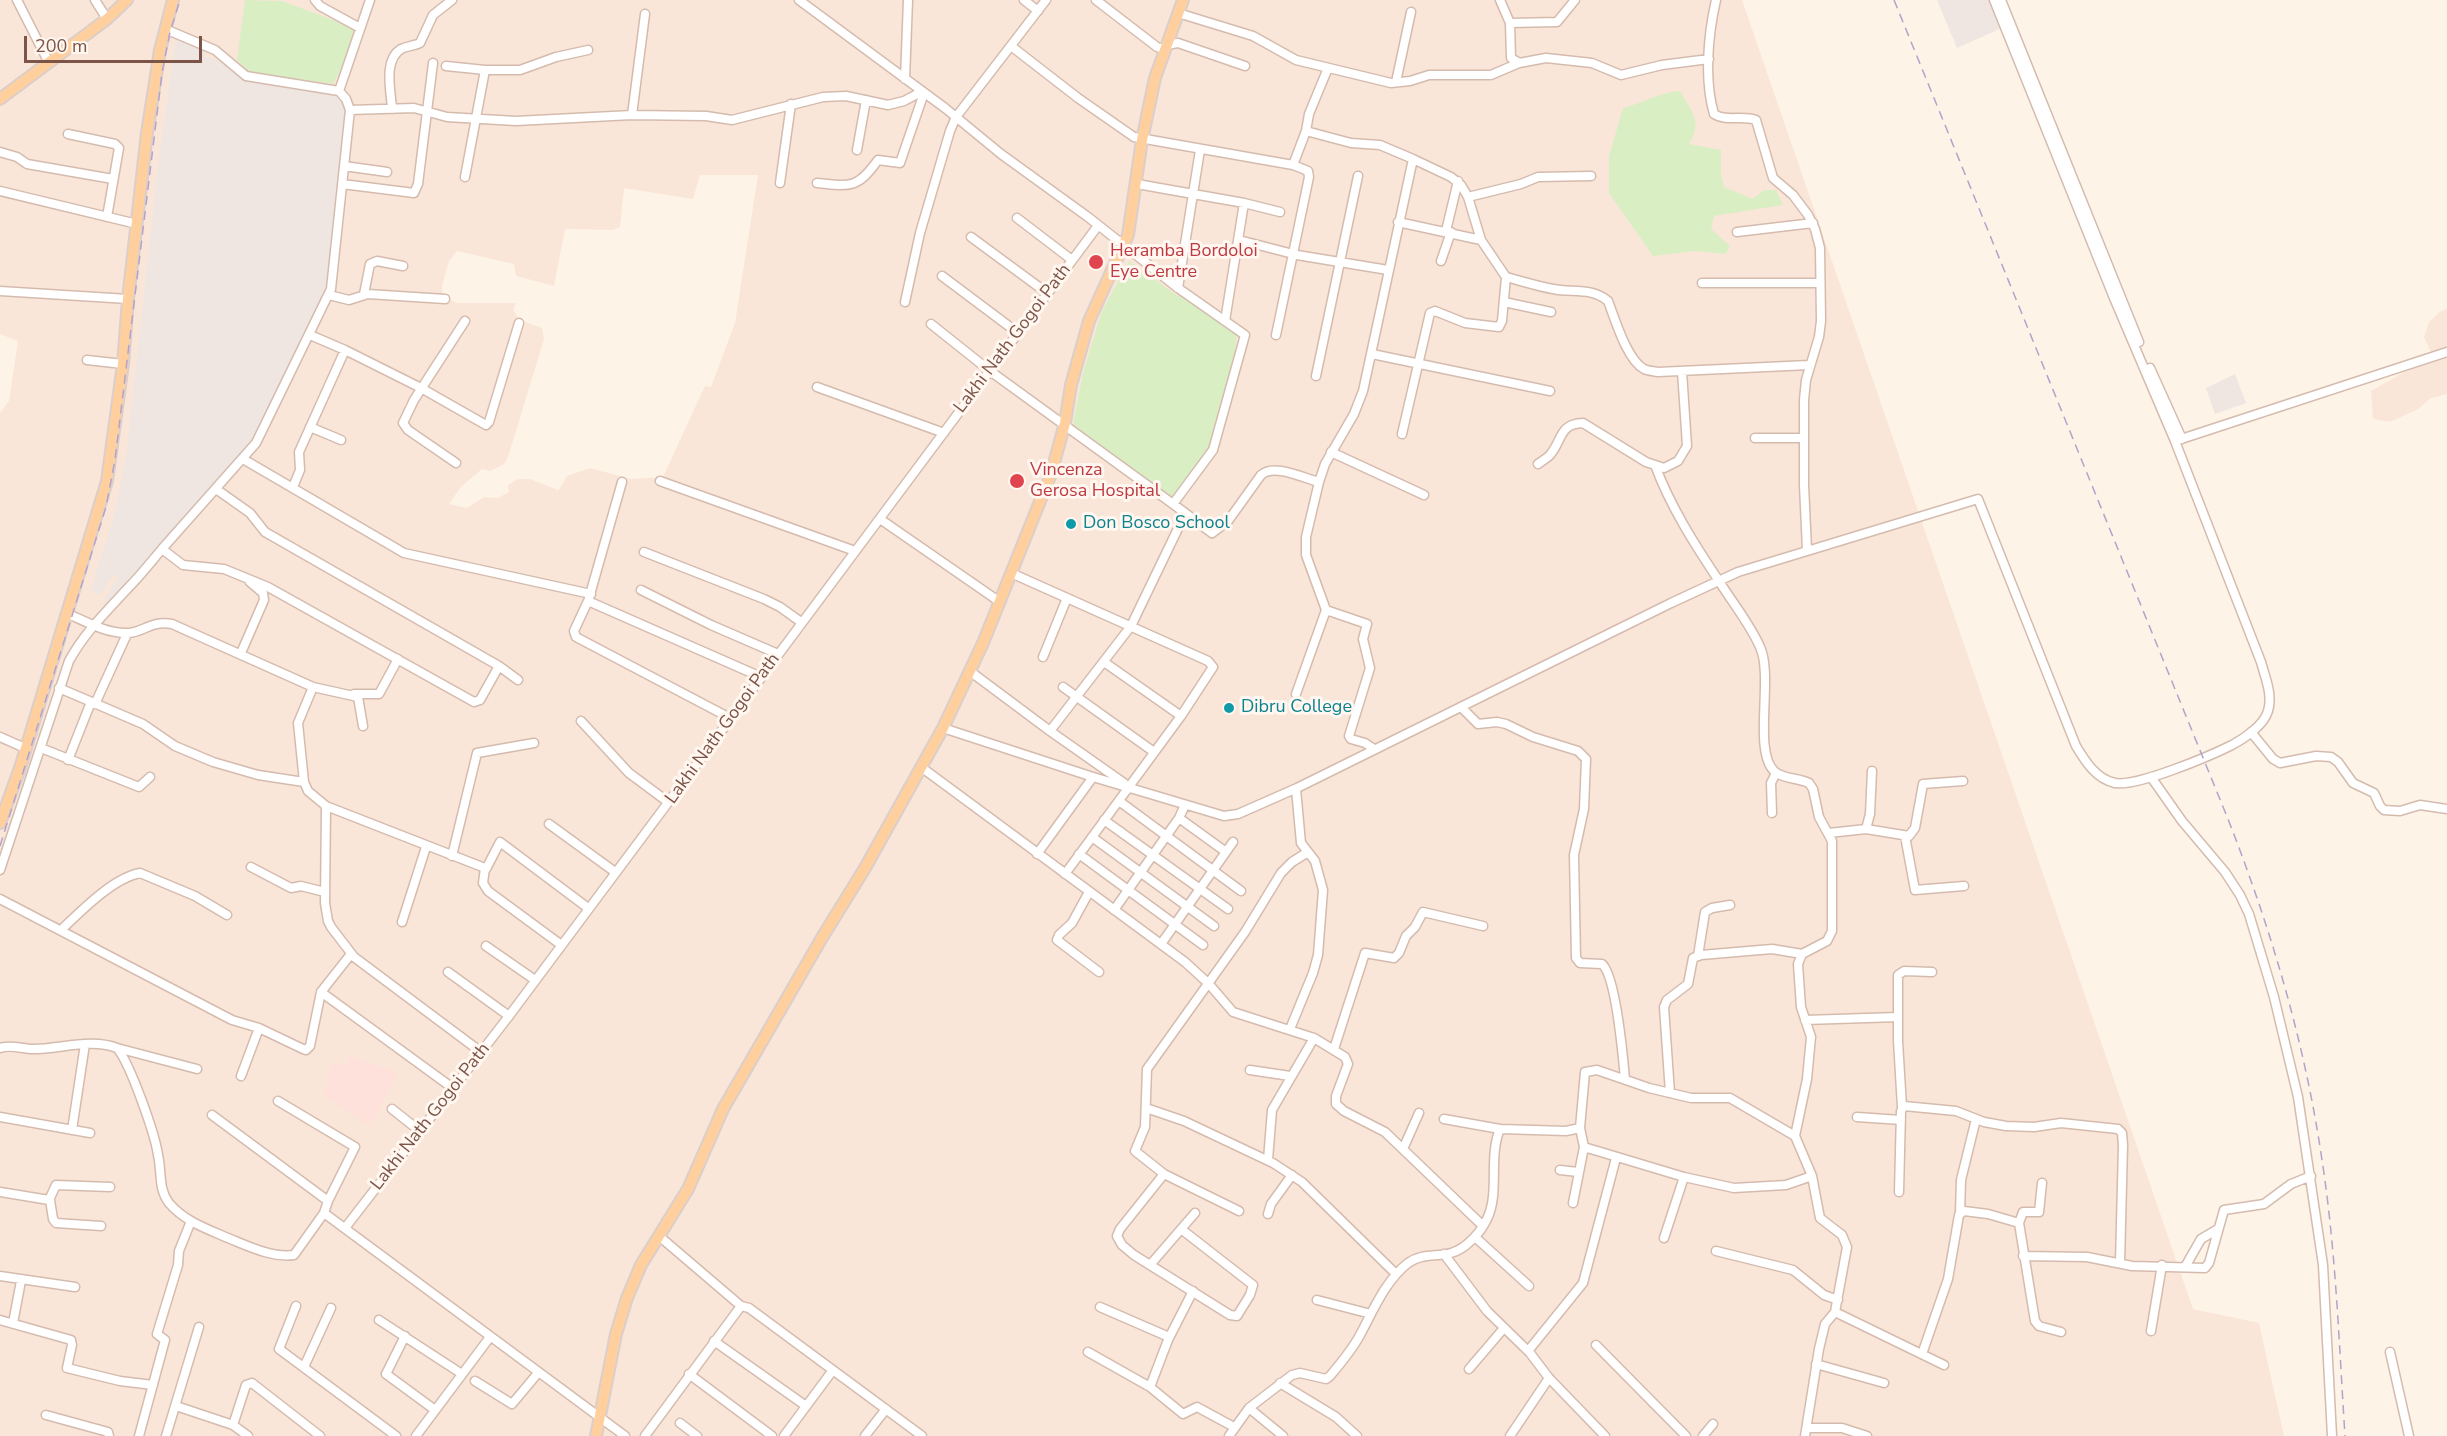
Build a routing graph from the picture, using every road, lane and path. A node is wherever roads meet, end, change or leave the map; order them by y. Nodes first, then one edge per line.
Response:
1 (18, 0) edge
2 (95, 0) edge
3 (127, 0) edge
4 (173, 0) edge
5 (315, 0) edge
6 (370, 0) edge
7 (452, 0) edge
8 (799, 0) edge
9 (908, 0) edge
10 (1024, 0) edge
11 (1046, 0) edge
12 (1096, 0) edge
13 (1183, 0) edge
14 (1500, 0) edge
15 (1575, 0) edge
16 (1716, 0) edge
17 (1994, 0) edge
18 (2001, 0) edge
19 (1038, 11) junction
20 (1411, 12) dead end
21 (1178, 13) junction
22 (645, 14) dead end
23 (107, 19) junction
24 (1510, 23) junction
25 (360, 28) junction
26 (165, 29) junction
27 (1011, 46) junction
28 (1165, 47) junction
29 (588, 50) dead end
30 (1709, 59) junction
31 (49, 63) junction
32 (433, 63) dead end
33 (1519, 63) junction
34 (447, 66) dead end
35 (1245, 66) dead end
36 (1328, 68) junction
37 (485, 70) junction
38 (905, 79) junction
39 (1396, 82) junction
40 (339, 91) junction
41 (923, 92) junction
42 (0, 99) edge
43 (866, 100) junction
44 (791, 104) junction
45 (392, 109) junction
46 (350, 110) junction
47 (428, 112) junction
48 (632, 116) junction
49 (956, 117) junction
50 (476, 120) junction
51 (1306, 131) junction
52 (68, 134) dead end
53 (1142, 140) junction
54 (857, 150) dead end
55 (1200, 150) junction
56 (0, 152) edge
57 (1413, 159) junction
58 (1293, 165) junction
59 (344, 166) junction
60 (387, 172) dead end
61 (1358, 176) dead end
62 (1591, 176) dead end
63 (465, 177) dead end
64 (113, 179) junction
65 (1458, 181) junction
66 (780, 183) dead end
67 (817, 183) dead end
68 (342, 184) junction
69 (1137, 184) junction
70 (0, 191) edge
71 (1192, 195) junction
72 (1468, 197) junction
73 (1244, 203) junction
74 (1280, 212) dead end
75 (107, 217) junction
76 (1017, 218) dead end
77 (1398, 222) junction
78 (137, 224) junction
79 (1813, 224) junction
80 (1097, 227) junction
81 (1448, 231) junction
82 (1737, 232) dead end
83 (971, 237) dead end
84 (1239, 240) junction
85 (1481, 240) junction
86 (1124, 246) junction
87 (1293, 254) junction
88 (1072, 260) junction
89 (1442, 261) dead end
90 (1341, 262) junction
91 (403, 266) dead end
92 (2104, 266) junction
93 (1388, 270) junction
94 (942, 276) dead end
95 (1506, 277) junction
96 (1702, 283) dead end
97 (1820, 283) junction
98 (1178, 288) junction
99 (0, 291) edge
100 (1047, 293) junction
101 (364, 294) junction
102 (329, 295) junction
103 (128, 299) junction
104 (445, 299) dead end
105 (905, 302) dead end
106 (1504, 302) junction
107 (1551, 312) dead end
108 (465, 321) dead end
109 (1225, 321) junction
110 (519, 323) dead end
111 (931, 324) dead end
112 (1018, 333) junction
113 (310, 335) junction
114 (1276, 335) dead end
115 (345, 350) junction
116 (2447, 352) edge
117 (1372, 354) junction
118 (87, 360) dead end
119 (1420, 363) junction
120 (123, 364) junction
121 (1809, 365) junction
122 (1682, 370) junction
123 (990, 371) junction
124 (1316, 376) dead end
125 (818, 387) dead end
126 (421, 388) junction
127 (1550, 391) dead end
128 (1065, 423) junction
129 (310, 427) junction
130 (944, 433) junction
131 (1402, 434) dead end
132 (1755, 438) dead end
133 (1804, 438) junction
134 (341, 440) dead end
135 (2178, 440) junction
136 (1331, 453) junction
137 (243, 459) junction
138 (456, 463) dead end
139 (1538, 464) dead end
140 (1655, 465) junction
141 (660, 481) dead end
142 (622, 482) dead end
143 (1319, 482) junction
144 (293, 487) junction
145 (216, 489) junction
146 (1424, 495) dead end
147 (1173, 504) junction
148 (1185, 514) junction
149 (880, 519) junction
150 (162, 549) junction
151 (1807, 550) junction
152 (855, 551) junction
153 (644, 552) dead end
154 (1011, 573) junction
155 (243, 576) junction
156 (1719, 581) junction
157 (641, 590) dead end
158 (590, 598) junction
159 (1067, 598) junction
160 (1000, 602) junction
161 (1326, 610) junction
162 (66, 614) junction
163 (801, 622) junction
164 (92, 625) junction
165 (1131, 626) junction
166 (127, 634) junction
167 (240, 653) junction
168 (778, 654) junction
169 (1043, 657) dead end
170 (398, 659) junction
171 (1104, 662) junction
172 (499, 666) junction
173 (971, 672) junction
174 (761, 677) junction
175 (518, 680) dead end
176 (313, 687) junction
177 (1063, 687) dead end
178 (59, 688) junction
179 (354, 694) junction
180 (1296, 694) dead end
181 (1076, 696) junction
182 (93, 703) junction
183 (1461, 707) junction
184 (1181, 716) junction
185 (730, 718) junction
186 (581, 720) dead end
187 (363, 726) dead end
188 (943, 728) junction
189 (1050, 732) junction
190 (2251, 732) junction
191 (0, 737) edge
192 (534, 743) dead end
193 (25, 748) junction
194 (41, 748) junction
195 (1374, 749) junction
196 (1154, 752) junction
197 (68, 760) junction
198 (921, 766) junction
199 (1872, 771) dead end
200 (1776, 773) junction
201 (150, 777) dead end
202 (1094, 777) junction
203 (2151, 777) junction
204 (1963, 781) dead end
205 (304, 782) junction
206 (1130, 787) junction
207 (1296, 789) junction
208 (1119, 801) junction
209 (668, 802) junction
210 (1185, 805) junction
211 (326, 806) junction
212 (2447, 808) edge
213 (1772, 813) dead end
214 (1179, 818) junction
215 (1104, 820) junction
216 (0, 823) edge
217 (549, 824) dead end
218 (1866, 829) junction
219 (1829, 833) junction
220 (1905, 836) junction
221 (1092, 837) junction
222 (1166, 837) junction
223 (1233, 843) dead end
224 (426, 847) junction
225 (1226, 852) junction
226 (1308, 852) junction
227 (1037, 854) junction
228 (1079, 854) junction
229 (452, 856) junction
230 (1153, 856) junction
231 (251, 867) dead end
232 (486, 869) junction
233 (0, 870) edge
234 (1212, 870) junction
235 (615, 872) junction
236 (1141, 873) junction
237 (1065, 874) junction
238 (1964, 886) dead end
239 (1200, 888) junction
240 (1129, 891) junction
241 (1242, 891) dead end
242 (326, 892) junction
243 (1089, 892) junction
244 (0, 899) edge
245 (1730, 905) dead end
246 (1188, 906) junction
247 (588, 908) junction
248 (1228, 909) dead end
249 (1114, 910) junction
250 (227, 915) dead end
251 (402, 922) dead end
252 (1176, 923) junction
253 (1214, 926) dead end
254 (1483, 926) dead end
255 (61, 930) junction
256 (560, 944) junction
257 (1161, 944) junction
258 (1203, 945) dead end
259 (486, 946) dead end
260 (351, 954) junction
261 (1802, 954) junction
262 (1698, 956) junction
263 (448, 972) dead end
264 (1099, 972) dead end
265 (1932, 972) dead end
266 (535, 980) junction
267 (1209, 984) junction
268 (321, 992) junction
269 (509, 1016) junction
270 (1898, 1017) junction
271 (1805, 1020) junction
272 (259, 1028) junction
273 (1290, 1029) junction
274 (1314, 1038) junction
275 (85, 1044) junction
276 (0, 1048) edge
277 (117, 1048) junction
278 (1334, 1049) junction
279 (482, 1052) junction
280 (197, 1069) dead end
281 (1250, 1070) dead end
282 (241, 1076) dead end
283 (1290, 1076) junction
284 (1625, 1079) junction
285 (454, 1089) junction
286 (1670, 1094) junction
287 (278, 1101) dead end
288 (1902, 1107) junction
289 (1146, 1108) junction
290 (392, 1109) dead end
291 (1419, 1113) dead end
292 (212, 1115) dead end
293 (0, 1117) edge
294 (1857, 1117) dead end
295 (1444, 1119) dead end
296 (1977, 1119) junction
297 (1900, 1120) junction
298 (1500, 1128) junction
299 (1580, 1128) junction
300 (72, 1130) junction
301 (421, 1132) junction
302 (90, 1133) dead end
303 (1795, 1136) junction
304 (1584, 1147) junction
305 (1403, 1149) junction
306 (1616, 1158) junction
307 (1268, 1161) junction
308 (1560, 1170) dead end
309 (1578, 1172) junction
310 (1164, 1174) junction
311 (1292, 1175) junction
312 (1812, 1176) junction
313 (2311, 1176) junction
314 (1684, 1177) junction
315 (2042, 1183) dead end
316 (110, 1187) dead end
317 (1899, 1191) dead end
318 (0, 1192) edge
319 (50, 1200) junction
320 (328, 1200) junction
321 (1573, 1203) dead end
322 (1239, 1211) dead end
323 (1960, 1212) junction
324 (324, 1213) junction
325 (1195, 1213) dead end
326 (1268, 1214) dead end
327 (191, 1221) junction
328 (2019, 1223) junction
329 (101, 1226) dead end
330 (1483, 1226) junction
331 (345, 1228) junction
332 (1181, 1229) junction
333 (2218, 1229) junction
334 (659, 1236) junction
335 (1475, 1237) junction
336 (1664, 1238) dead end
337 (1716, 1251) dead end
338 (1443, 1254) junction
339 (2023, 1256) junction
340 (2120, 1263) junction
341 (1150, 1265) junction
342 (2162, 1265) junction
343 (2185, 1267) junction
344 (1396, 1274) junction
345 (0, 1276) edge
346 (21, 1281) junction
347 (1529, 1286) dead end
348 (75, 1287) dead end
349 (1193, 1291) junction
350 (1317, 1300) dead end
351 (1838, 1300) junction
352 (296, 1306) dead end
353 (741, 1306) junction
354 (1100, 1307) dead end
355 (331, 1308) dead end
356 (1835, 1312) junction
357 (1371, 1314) junction
358 (0, 1320) edge
359 (379, 1320) dead end
360 (14, 1323) junction
361 (199, 1327) dead end
362 (1504, 1328) junction
363 (2151, 1331) dead end
364 (2061, 1332) dead end
365 (405, 1335) junction
366 (490, 1337) junction
367 (1169, 1337) junction
368 (714, 1341) junction
369 (1596, 1346) dead end
370 (1527, 1351) junction
371 (1088, 1352) dead end
372 (2390, 1352) dead end
373 (1922, 1354) junction
374 (1816, 1364) junction
375 (1944, 1365) dead end
376 (304, 1367) junction
377 (1469, 1369) dead end
378 (833, 1370) junction
379 (538, 1373) junction
380 (462, 1374) junction
381 (689, 1374) junction
382 (1549, 1378) junction
383 (475, 1382) dead end
384 (1280, 1383) junction
385 (1884, 1383) dead end
386 (153, 1384) junction
387 (1150, 1387) junction
388 (176, 1406) junction
389 (806, 1406) junction
390 (1249, 1408) junction
391 (886, 1409) junction
392 (435, 1410) junction
393 (46, 1415) dead end
394 (600, 1417) junction
395 (680, 1423) dead end
396 (1713, 1424) dead end
397 (233, 1425) junction
398 (1234, 1427) junction
399 (1806, 1432) edge
400 (109, 1436) edge
401 (139, 1436) edge
402 (166, 1436) edge
403 (248, 1436) edge
404 (320, 1436) edge
405 (396, 1436) edge
406 (416, 1436) edge
407 (596, 1436) edge
408 (625, 1436) edge
409 (645, 1436) edge
410 (698, 1436) edge
411 (772, 1436) edge
412 (783, 1436) edge
413 (865, 1436) edge
414 (922, 1436) edge
415 (1229, 1436) edge
416 (1283, 1436) edge
417 (1358, 1436) edge
418 (1510, 1436) edge
419 (1605, 1436) edge
420 (1686, 1436) edge
421 (1703, 1436) edge
422 (1867, 1436) edge
423 (2332, 1436) edge
424 (2409, 1436) edge

1 - 31 street
2 - 23 street
3 - 23 main road
4 - 26 main road
5 - 25 street
6 - 25 street
7 - 45 street
8 - 38 street
9 - 38 street
10 - 19 street
11 - 19 street
12 - 28 street
13 - 21 main road
14 - 24 street
15 - 24 street
16 - 30 street
17 - 92 street
18 - 92 street
19 - 27 street
20 - 39 street
21 - 28 main road
21 - 36 street
22 - 48 street
23 - 31 main road
24 - 33 street
25 - 40 street
26 - 40 street
26 - 78 main road
27 - 49 street
27 - 53 street
28 - 35 street
28 - 53 main road
29 - 37 street
30 - 33 street
30 - 79 street
31 - 42 main road
32 - 47 street
33 - 39 street
34 - 37 street
36 - 39 street
36 - 51 street
37 - 50 street
38 - 41 street
40 - 46 street
41 - 43 street
41 - 49 street
41 - 67 street
43 - 44 street
43 - 54 street
44 - 48 street
44 - 66 street
45 - 46 street
45 - 47 street
46 - 59 street
47 - 50 street
47 - 68 street
48 - 50 street
49 - 80 street
49 - 105 street
50 - 63 street
51 - 57 street
51 - 58 street
52 - 64 street
53 - 55 street
53 - 69 main road
55 - 58 street
55 - 71 street
56 - 64 street
57 - 65 street
57 - 77 street
58 - 87 street
59 - 60 street
59 - 68 street
61 - 90 street
62 - 72 street
64 - 75 street
65 - 72 street
65 - 81 street
68 - 102 street
69 - 71 street
69 - 86 main road
70 - 75 street
71 - 73 street
71 - 98 street
72 - 85 street
73 - 74 street
73 - 84 street
75 - 78 street
76 - 88 street
77 - 81 street
77 - 93 street
78 - 103 main road
79 - 82 street
79 - 97 street
80 - 86 street
80 - 88 street, Lakhi Nath Gogoi Path
81 - 85 street
81 - 89 street
83 - 100 street
84 - 87 street
84 - 109 street
85 - 95 street
86 - 98 street
86 - 128 main road
87 - 90 street
87 - 114 street
88 - 100 street, Lakhi Nath Gogoi Path
90 - 93 street
90 - 124 street
91 - 101 street
92 - 135 street
93 - 117 street
94 - 112 street
95 - 106 street
95 - 122 street
96 - 97 street
97 - 121 street
98 - 109 street
99 - 103 street
100 - 112 street, Lakhi Nath Gogoi Path
101 - 102 street
101 - 104 street
102 - 113 street
103 - 120 main road
106 - 107 street
106 - 119 street
108 - 126 street
109 - 147 street
110 - 126 street
111 - 123 street
112 - 123 street, Lakhi Nath Gogoi Path
113 - 115 street
113 - 137 street
115 - 126 street
115 - 129 street
116 - 135 street
117 - 119 street
117 - 136 street
118 - 120 street
119 - 127 street
119 - 131 street
120 - 162 main road
121 - 122 street
121 - 133 street
122 - 140 street
123 - 128 street
123 - 130 street, Lakhi Nath Gogoi Path
125 - 130 street
126 - 138 street
128 - 147 street
128 - 154 main road
129 - 134 street
129 - 144 street
130 - 149 street, Lakhi Nath Gogoi Path
132 - 133 street
133 - 151 street
135 - 190 street
136 - 143 street
136 - 146 street
137 - 144 street
137 - 145 street
139 - 140 street
140 - 156 street
141 - 152 street
142 - 158 street
143 - 148 street
143 - 161 street
144 - 158 street
145 - 150 street
145 - 172 street
147 - 148 street
148 - 165 street
149 - 152 street, Lakhi Nath Gogoi Path
149 - 160 street
150 - 155 street
150 - 164 street
151 - 156 street
151 - 203 street
152 - 163 street, Lakhi Nath Gogoi Path
153 - 163 street
154 - 159 street
154 - 160 main road
155 - 167 street
155 - 170 street
156 - 183 street
156 - 200 street
157 - 168 street
158 - 174 street
158 - 185 street
159 - 165 street
159 - 169 street
160 - 173 main road
161 - 180 street
161 - 195 street
162 - 164 street
162 - 193 main road
163 - 168 street, Lakhi Nath Gogoi Path
164 - 166 street
164 - 178 street
165 - 171 street
165 - 184 street
166 - 167 street
166 - 182 street
167 - 176 street
168 - 174 street, Lakhi Nath Gogoi Path
170 - 172 street
170 - 179 street
171 - 181 street
171 - 184 street
172 - 175 street
173 - 188 main road
173 - 189 street
174 - 185 street, Lakhi Nath Gogoi Path
176 - 179 street
176 - 205 street
177 - 181 street
178 - 182 street
178 - 194 street
179 - 187 street
181 - 189 street
181 - 196 street
182 - 197 street
182 - 205 street
183 - 195 street
183 - 284 street
184 - 196 street
185 - 209 street, Lakhi Nath Gogoi Path
186 - 209 street
188 - 198 main road
188 - 202 street
189 - 206 street
190 - 203 street
190 - 212 street
191 - 193 street
192 - 229 street
193 - 216 main road
194 - 197 street
194 - 233 street
195 - 207 street
196 - 206 street
197 - 201 street
198 - 227 street
198 - 334 main road
199 - 218 street
200 - 213 street
200 - 219 street
202 - 206 street
202 - 227 street
203 - 313 street
204 - 220 street
205 - 211 street
206 - 208 street
206 - 210 street
207 - 210 street
207 - 226 street
208 - 215 street
208 - 222 street
209 - 235 street, Lakhi Nath Gogoi Path
210 - 214 street
211 - 224 street
211 - 242 street
214 - 222 street
214 - 225 street
215 - 221 street
215 - 230 street
217 - 235 street
218 - 219 street
218 - 220 street
219 - 261 street
220 - 238 street
221 - 228 street
221 - 236 street
222 - 230 street
222 - 234 street
223 - 225 street
224 - 229 street
224 - 251 street
225 - 234 street
226 - 267 street
226 - 273 street
227 - 237 street
228 - 237 street
228 - 240 street
229 - 232 street
230 - 236 street
230 - 239 street
231 - 242 street
232 - 247 street
232 - 256 street
234 - 239 street
234 - 241 street
235 - 247 street, Lakhi Nath Gogoi Path
236 - 240 street
236 - 246 street
237 - 243 street
239 - 246 street
239 - 248 street
240 - 249 street
240 - 252 street
242 - 260 street
243 - 249 street
243 - 264 street
244 - 255 street
245 - 262 street
246 - 252 street
246 - 253 street
247 - 256 street, Lakhi Nath Gogoi Path
249 - 257 street
250 - 255 street
252 - 257 street
252 - 258 street
254 - 278 street
255 - 272 street
256 - 266 street, Lakhi Nath Gogoi Path
257 - 267 street
259 - 266 street
260 - 268 street
260 - 279 street
261 - 262 street
261 - 271 street
262 - 286 street
263 - 269 street
265 - 270 street
266 - 269 street, Lakhi Nath Gogoi Path
267 - 273 street
267 - 289 street
268 - 272 street
268 - 285 street
269 - 279 street, Lakhi Nath Gogoi Path
270 - 271 street
270 - 288 street
271 - 303 street
272 - 282 street
273 - 274 street
274 - 278 street
274 - 283 street
275 - 276 street
275 - 277 street
275 - 300 street
277 - 280 street
277 - 327 street
278 - 305 street
279 - 285 street, Lakhi Nath Gogoi Path
281 - 283 street
283 - 307 street
284 - 286 street
284 - 299 street
285 - 301 street, Lakhi Nath Gogoi Path
286 - 303 street
287 - 320 street
288 - 296 street
288 - 297 street
289 - 307 street
289 - 310 street
290 - 301 street
291 - 305 street
292 - 320 street
293 - 300 street
294 - 297 street
295 - 298 street
296 - 323 street
296 - 340 street
297 - 317 street
298 - 299 street
298 - 330 street
299 - 304 street
300 - 302 street
301 - 331 street, Lakhi Nath Gogoi Path
303 - 312 street
304 - 306 street
304 - 309 street
305 - 330 street
306 - 314 street
306 - 370 street
307 - 311 street
308 - 309 street
309 - 321 street
310 - 322 street
310 - 341 street
311 - 326 street
311 - 344 street
312 - 314 street
312 - 351 street
313 - 333 street
313 - 423 street
314 - 336 street
315 - 328 street
316 - 319 street
318 - 319 street
319 - 329 street
320 - 324 street
323 - 328 street
323 - 373 street
324 - 327 street
324 - 331 street
325 - 332 street
327 - 386 street
328 - 339 street
330 - 335 street
331 - 366 street
332 - 341 street
332 - 349 street
333 - 343 street
333 - 343 street
334 - 353 street
334 - 394 main road
335 - 338 street
335 - 347 street
337 - 351 street
338 - 344 street
338 - 362 street
339 - 340 street
339 - 364 street
340 - 342 street
341 - 349 street
342 - 343 street
342 - 363 street
344 - 357 street
345 - 346 street
346 - 348 street
346 - 360 street
349 - 367 street
350 - 357 street
351 - 356 street
352 - 376 street
353 - 368 street
353 - 378 street
354 - 367 street
355 - 376 street
356 - 373 street
356 - 374 street
357 - 384 street
358 - 360 street
359 - 365 street
360 - 386 street
361 - 388 street
362 - 370 street
362 - 377 street
365 - 380 street
365 - 392 street
366 - 379 street
366 - 380 street
367 - 387 street
368 - 381 street
368 - 389 street
369 - 420 street
370 - 382 street
371 - 387 street
372 - 424 street
373 - 375 street
374 - 385 street
374 - 399 street
376 - 405 street
378 - 389 street
378 - 391 street
379 - 383 street
379 - 394 street
380 - 392 street
381 - 409 street
381 - 411 street
382 - 418 street
382 - 419 street
384 - 390 street
384 - 417 street
386 - 401 street
387 - 398 street
388 - 397 street
388 - 402 street
389 - 412 street
390 - 398 street
390 - 416 street
391 - 413 street
391 - 414 street
392 - 406 street
393 - 400 street
394 - 407 main road
394 - 408 street
395 - 410 street
396 - 421 street
397 - 403 street
397 - 404 street
398 - 415 street
399 - 422 street

